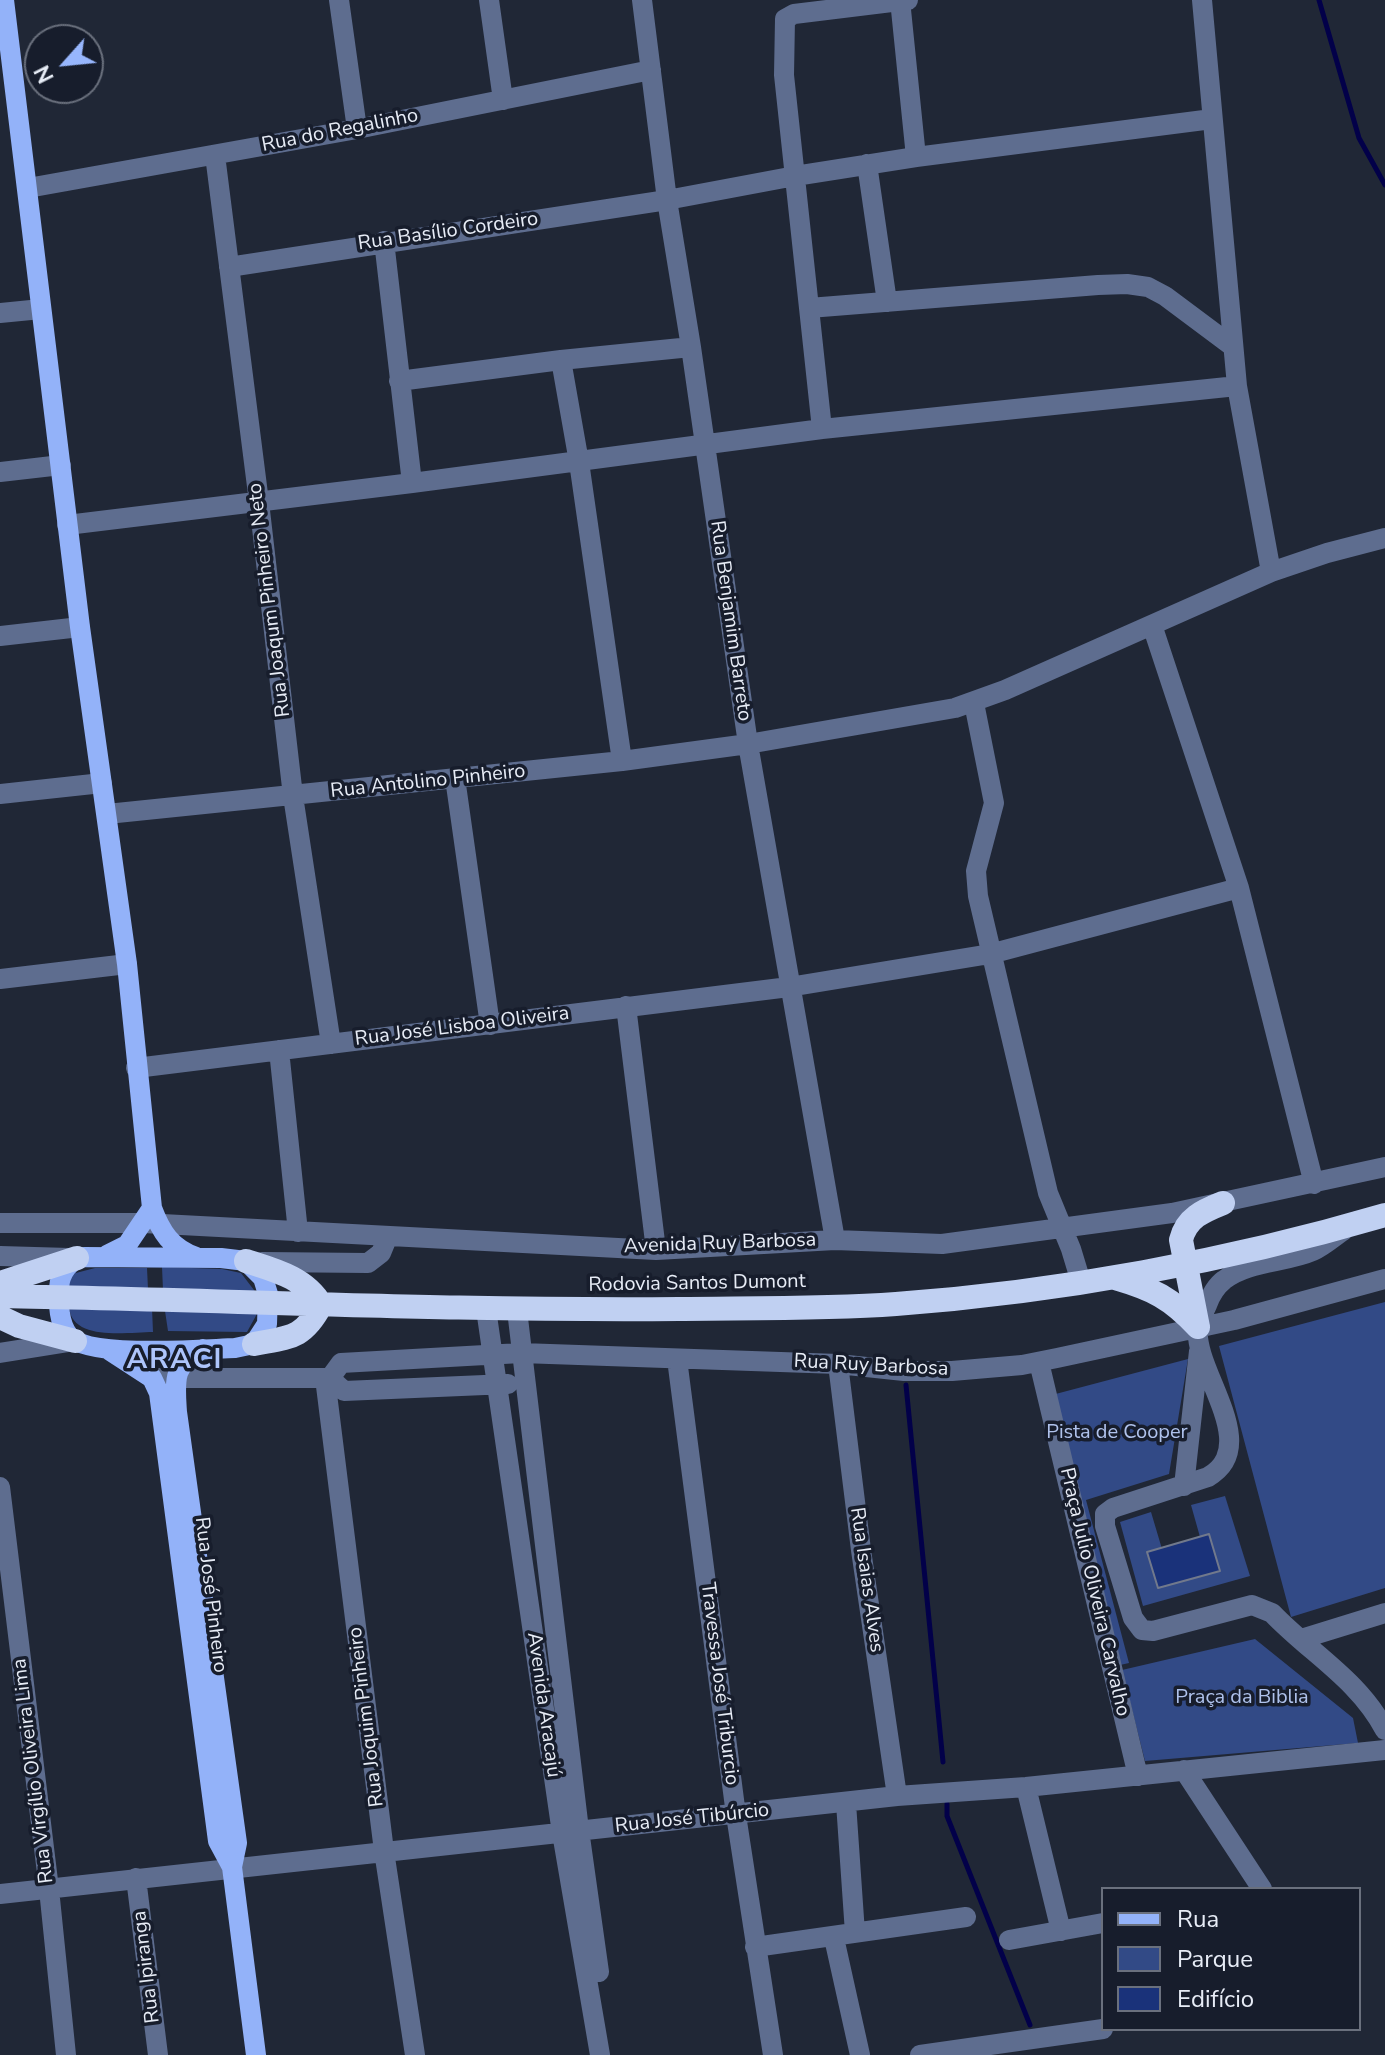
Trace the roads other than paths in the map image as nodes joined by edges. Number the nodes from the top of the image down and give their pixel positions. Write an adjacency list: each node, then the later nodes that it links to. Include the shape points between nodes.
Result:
1 (4, 0): 16 (main road)
2 (339, 0): 11 (street)
3 (489, 0): 9 (street)
4 (642, 0): 8 (street, Rua Benjamim Barreto)
5 (900, 0): 6 (street); 13 (street); 15 (street, via 785,19 784,75)
6 (908, 0)
7 (1202, 0): 10 (street)
8 (651, 70): 9 (street, Rua do Regalinho); 17 (street, Rua Benjamim Barreto)
9 (503, 100): 11 (street, Rua do Regalinho)
10 (1212, 119): 13 (street, Rua Basílio Cordeiro); 24 (street)
11 (357, 129): 12 (street, Rua do Regalinho)
12 (215, 155): 16 (street, Rua do Regalinho); 19 (street, Rua Joaqum Pinheiro Neto)
13 (916, 157): 14 (street, Rua Basílio Cordeiro)
14 (867, 164): 15 (street, Rua Basílio Cordeiro); 20 (street)
15 (795, 176): 17 (street, Rua Basílio Cordeiro); 21 (street)
16 (28, 188): 22 (main road)
17 (667, 200): 18 (street, Rua Basílio Cordeiro); 25 (street, Rua Benjamim Barreto)
18 (384, 241): 19 (street, Rua Basílio Cordeiro); 27 (street)
19 (229, 267): 35 (street, Rua Joaqum Pinheiro Neto)
20 (887, 302): 21 (street); 24 (street, via 1140,285 1165,296)
21 (809, 308): 29 (street)
22 (41, 309): 23 (street); 32 (main road)
23 (0, 313)
24 (1232, 346): 28 (street)
25 (691, 347): 26 (street); 30 (street, Rua Benjamim Barreto)
26 (561, 360): 27 (street); 31 (street)
27 (399, 381): 34 (street)
28 (1237, 386): 29 (street); 38 (street)
29 (822, 429): 30 (street)
30 (704, 443): 31 (street); 43 (street, Rua Benjamim Barreto)
31 (579, 462): 34 (street); 44 (street)
32 (61, 465): 33 (street); 36 (main road)
33 (0, 472)
34 (412, 483): 35 (street)
35 (259, 502): 36 (street); 48 (street, Rua Joaqum Pinheiro Neto)
36 (67, 525): 40 (main road)
37 (1385, 538): 38 (street, Rua Antolino Pinheiro)
38 (1271, 572): 39 (street, Rua Antolino Pinheiro)
39 (1152, 625): 42 (street, Rua Antolino Pinheiro); 50 (street)
40 (80, 627): 41 (street); 46 (main road)
41 (0, 636)
42 (974, 703): 43 (street, Rua Antolino Pinheiro); 51 (street, via 993,796 976,871)
43 (748, 744): 44 (street, Rua Antolino Pinheiro); 54 (street, Rua Benjamim Barreto)
44 (622, 761): 45 (street, Rua Antolino Pinheiro)
45 (455, 778): 48 (street, Rua Antolino Pinheiro); 56 (street)
46 (102, 783): 47 (street); 49 (main road)
47 (0, 794)
48 (293, 796): 49 (street, Rua Antolino Pinheiro); 57 (street, Rua Joaqum Pinheiro Neto)
49 (107, 814): 52 (main road)
50 (1239, 888): 51 (street, Rua José Lisboa Oliveira); 61 (street)
51 (990, 954): 54 (street, Rua José Lisboa Oliveira); 67 (street, via 1048,1193)
52 (127, 964): 53 (street); 59 (main road)
53 (0, 979)
54 (789, 987): 55 (street, Rua José Lisboa Oliveira); 70 (street, Rua Benjamim Barreto)
55 (626, 1006): 56 (street, Rua José Lisboa Oliveira); 71 (street)
56 (490, 1025): 57 (street, Rua José Lisboa Oliveira)
57 (331, 1044): 58 (street, Rua José Lisboa Oliveira)
58 (279, 1050): 59 (street, Rua José Lisboa Oliveira); 68 (street)
59 (136, 1068): 64 (main road)
60 (1385, 1167): 61 (street, Avenida Ruy Barbosa)
61 (1314, 1184): 62 (street, Avenida Ruy Barbosa)
62 (1223, 1203): 67 (street, Avenida Ruy Barbosa); 76 (highway, via 1201,1211 1184,1229)
63 (1385, 1215): 66 (highway, Rodovia Santos Dumont)
64 (151, 1218): 65 (street, Avenida Ruy Barbosa); 68 (street, Avenida Ruy Barbosa); 73 (main road, via 121,1250); 74 (main road, via 172,1245)
65 (0, 1223)
66 (1353, 1224): 76 (highway, Rodovia Santos Dumont); 88 (street, via 1314,1251 1225,1279 1210,1297)
67 (1063, 1229): 70 (street, Avenida Ruy Barbosa, via 942,1244); 79 (street)
68 (298, 1232): 69 (street, Avenida Ruy Barbosa)
69 (388, 1236): 71 (street, Avenida Ruy Barbosa); 75 (street, via 381,1253 368,1263)
70 (835, 1240): 71 (street, Avenida Ruy Barbosa)
71 (656, 1250)
72 (0, 1256): 73 (street)
73 (89, 1257): 74 (main road); 80 (highway); 82 (main road, via 62,1275)
74 (196, 1257): 75 (main road)
75 (246, 1261): 83 (main road, via 263,1278); 84 (highway, via 293,1278)
76 (1185, 1263): 77 (highway, Rodovia Santos Dumont); 88 (highway)
77 (1113, 1277): 79 (highway, Rodovia Santos Dumont); 88 (highway, via 1174,1302)
78 (1385, 1279): 88 (street, Rua Ruy Barbosa, via 1234,1320)
79 (1081, 1282): 86 (highway, Rodovia Santos Dumont, via 848,1307)
80 (0, 1283)
81 (0, 1296): 82 (highway, Rodovia Santos Dumont)
82 (59, 1297): 83 (highway, Rodovia Santos Dumont); 89 (main road, via 61,1320)
83 (268, 1304): 84 (highway, Rodovia Santos Dumont); 90 (main road, via 267,1324)
84 (321, 1305): 85 (highway, Rodovia Santos Dumont); 90 (highway, via 301,1332)
85 (486, 1309): 86 (highway, Rodovia Santos Dumont); 95 (street, Avenida Aracajú)
86 (517, 1310): 94 (street, Avenida Aracajú)
87 (0, 1317): 89 (highway)
88 (1199, 1337): 97 (street, Rua Ruy Barbosa); 104 (street); 104 (street, Praça Julio Oliveira Carvalho, via 1226,1419 1229,1446 1217,1471)
89 (75, 1341): 92 (main road); 93 (street)
90 (254, 1344): 91 (main road)
91 (203, 1349): 92 (main road); 101 (main road, via 179,1366)
92 (109, 1350): 99 (main road)
93 (0, 1353)
94 (521, 1353): 95 (street, Rua Ruy Barbosa); 96 (street, Rua Ruy Barbosa); 102 (street, Avenida Aracajú)
95 (492, 1354): 100 (street, Rua Ruy Barbosa, via 341,1363); 103 (street, Avenida Aracajú)
96 (677, 1359): 98 (street, Rua Ruy Barbosa); 118 (street, Travessa José Triburcio)
97 (1039, 1362): 98 (street, Rua Ruy Barbosa, via 936,1371); 114 (street, Praça Julio Oliveira Carvalho)
98 (838, 1364): 116 (street, Rua Isaias Alves)
99 (152, 1378): 101 (street); 121 (main road, Rua José Pinheiro, via 164,1421 218,1841)
100 (327, 1378): 101 (street); 103 (street, via 344,1391); 120 (street, Rua Joquim Pinheiro)
101 (176, 1379): 121 (main road, Rua José Pinheiro, via 178,1427 237,1843)
102 (524, 1383): 103 (street); 119 (street, Avenida Aracajú)
103 (496, 1385): 119 (street, Avenida Aracajú)
104 (1184, 1486): 109 (street, Praça Julio Oliveira Carvalho, via 1105,1514 1133,1618 1142,1630 1252,1605 1272,1613)
105 (0, 1487): 106 (street, Rua Virgílio Oliveira Lima)
106 (4, 1556): 124 (street, Rua Virgílio Oliveira Lima)
107 (1385, 1613): 108 (street)
108 (1352, 1622): 109 (street); 110 (street, via 1338,1644)
109 (1301, 1639): 110 (street)
110 (1347, 1678): 111 (street)
111 (1385, 1730)
112 (1385, 1750): 113 (street, Rua José Tibúrcio)
113 (1184, 1770): 114 (street, Rua José Tibúrcio); 123 (street)
114 (1138, 1776): 115 (street, Rua José Tibúrcio)
115 (1026, 1787): 116 (street, Rua José Tibúrcio); 128 (street)
116 (897, 1796): 117 (street, Rua José Tibúrcio)
117 (846, 1803): 118 (street, Rua José Tibúrcio); 129 (street)
118 (736, 1815): 119 (street, Rua José Tibúrcio); 132 (street, Travessa José Triburcio)
119 (570, 1831): 120 (street, Rua José Tibúrcio); 138 (street, Avenida Aracajú); 139 (street, Avenida Aracajú)
120 (384, 1851): 121 (street, Rua José Tibúrcio); 137 (street, Rua Joquim Pinheiro)
121 (232, 1867): 122 (street, Rua José Tibúrcio); 136 (main road, Rua José Pinheiro)
122 (136, 1878): 124 (street, Rua José Tibúrcio); 135 (street, Rua Ipiranga)
123 (1256, 1887)
124 (49, 1889): 125 (street, Rua José Tibúrcio); 134 (street, Rua Virgílio Oliveira Lima)
125 (0, 1894)
126 (966, 1917): 129 (street)
127 (1101, 1924): 128 (street)
128 (1061, 1931): 131 (street)
129 (855, 1933): 130 (street)
130 (834, 1938): 132 (street); 141 (street)
131 (1009, 1940)
132 (755, 1947): 140 (street, Travessa José Triburcio)
133 (1101, 2029): 142 (street)
134 (66, 2055)
135 (158, 2055)
136 (256, 2055)
137 (415, 2055)
138 (600, 2055)
139 (611, 2055)
140 (773, 2055)
141 (860, 2055)
142 (920, 2055)

